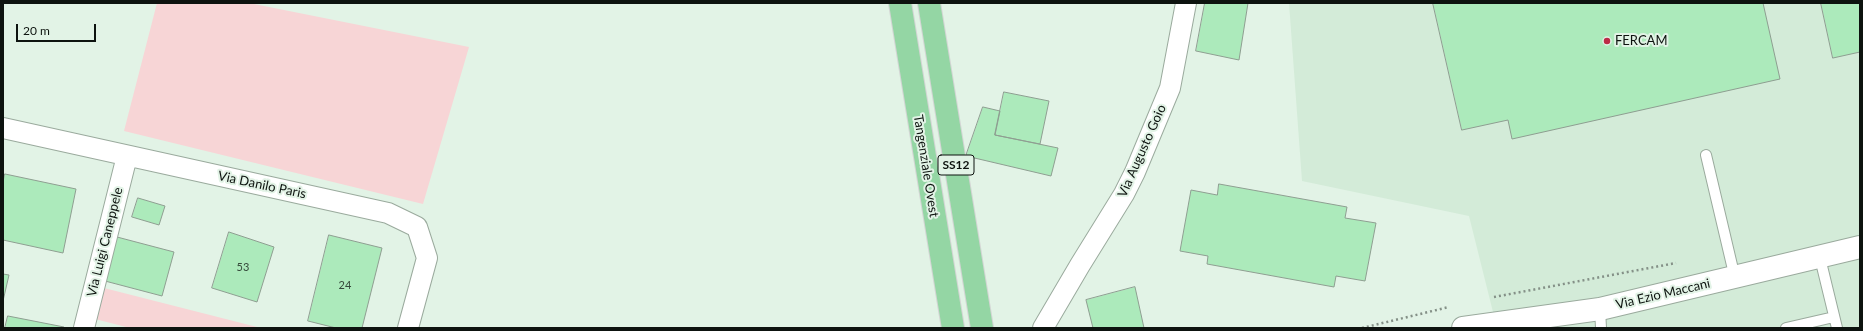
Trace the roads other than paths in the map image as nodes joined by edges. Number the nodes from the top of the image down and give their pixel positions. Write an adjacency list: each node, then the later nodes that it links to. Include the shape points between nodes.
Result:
1 (900, 3): 14 (highway, Tangenziale Ovest / SS12)
2 (929, 3): 15 (highway, SS12)
3 (1186, 3): 16 (street, Via Augusto Goio, via 1170,88 1135,172)
4 (3, 128): 6 (street, Via Danilo Paris)
5 (1706, 155): 9 (lane)
6 (127, 156): 12 (street, Via Luigi Caneppele); 13 (street, Via Danilo Paris, via 388,213 417,228 427,258)
7 (1860, 247): 8 (street, Via Ezio Maccani)
8 (1820, 258): 9 (street, Via Ezio Maccani); 11 (lane)
9 (1735, 278): 10 (street, Via Ezio Maccani)
10 (1600, 318): 17 (street, Via Ezio Maccani)
11 (1834, 318): 18 (lane); 19 (lane)
12 (84, 328)
13 (408, 328)
14 (953, 328)
15 (982, 328)
16 (1043, 328)
17 (1463, 328)
18 (1786, 328)
19 (1837, 328)

